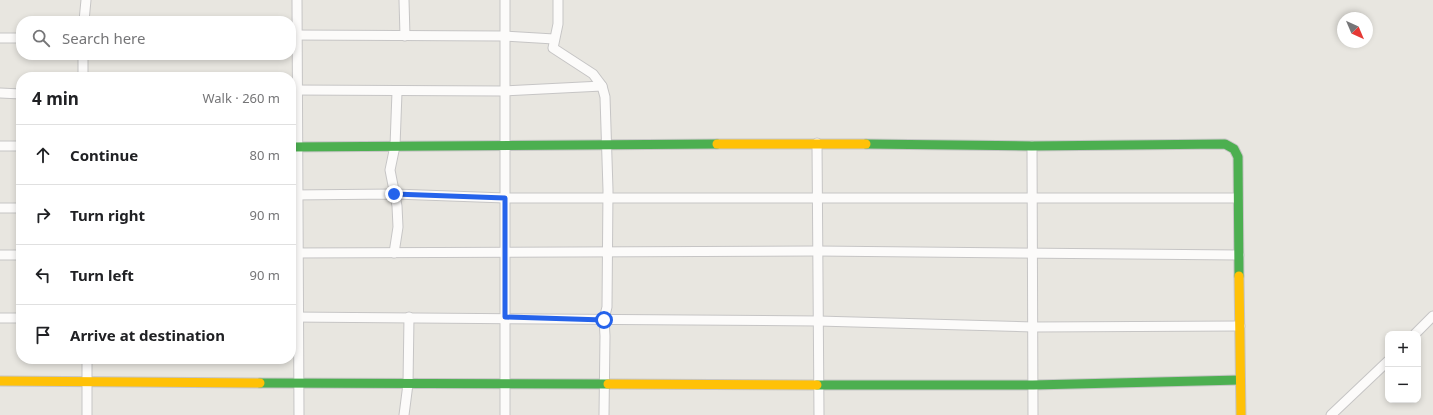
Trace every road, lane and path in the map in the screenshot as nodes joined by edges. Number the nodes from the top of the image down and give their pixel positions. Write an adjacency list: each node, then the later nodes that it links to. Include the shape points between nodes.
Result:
1 (86, 0): 6 (street)
2 (298, 0): 7 (street)
3 (404, 0): 9 (street)
4 (505, 0): 10 (street)
5 (558, 0): 13 (street, via 558,24)
6 (84, 16)
7 (296, 18)
8 (296, 35): 9 (street)
9 (405, 36): 10 (street)
10 (505, 36): 13 (street); 20 (street)
11 (0, 38): 12 (street)
12 (16, 38)
13 (554, 39): 18 (street, via 553,48 556,51 593,74)
14 (83, 60): 16 (street)
15 (294, 60): 17 (street)
16 (83, 72)
17 (294, 72)
18 (602, 86): 20 (street); 25 (street, via 606,97)
19 (296, 90): 21 (street)
20 (505, 91): 21 (street); 26 (street)
21 (397, 92): 29 (street)
22 (0, 93): 23 (street)
23 (16, 94)
24 (817, 143): 25 (street); 30 (street); 36 (street)
25 (607, 144): 26 (street); 35 (street)
26 (505, 145): 29 (street); 34 (street)
27 (0, 146): 28 (street)
28 (16, 146)
29 (396, 146): 31 (street); 32 (street, via 390,170)
30 (1032, 146): 37 (street, via 1225,144 1234,149 1238,157); 38 (street)
31 (296, 147)
32 (394, 194): 33 (street); 34 (street); 44 (street, via 398,227)
33 (296, 195)
34 (505, 198): 35 (street); 42 (street)
35 (608, 198): 36 (street); 45 (street)
36 (817, 198): 38 (street); 41 (street)
37 (1238, 198): 38 (street); 49 (street)
38 (1032, 199): 46 (street)
39 (0, 208): 40 (street)
40 (16, 208)
41 (817, 251): 45 (street); 46 (street); 57 (street)
42 (505, 252): 44 (street); 45 (street); 53 (street)
43 (296, 253): 44 (street)
44 (394, 253)
45 (607, 253): 56 (street, via 607,307)
46 (1032, 253): 49 (street); 59 (street)
47 (0, 255): 48 (street)
48 (16, 255)
49 (1239, 255): 58 (street)
50 (1433, 316): 60 (street)
51 (296, 317): 52 (street)
52 (409, 317): 53 (street); 68 (street)
53 (505, 317): 56 (street); 69 (street)
54 (0, 318): 55 (street)
55 (16, 318)
56 (604, 320): 57 (street); 71 (street)
57 (818, 321): 59 (street); 70 (street)
58 (1240, 326): 59 (street); 64 (street)
59 (1033, 327): 72 (street)
60 (1418, 331)
61 (296, 334): 67 (street)
62 (87, 364): 66 (street)
63 (1385, 364): 81 (street)
64 (1240, 380): 72 (street); 80 (street)
65 (0, 381): 66 (street)
66 (86, 383): 67 (street); 73 (street)
67 (299, 383): 68 (street); 74 (street)
68 (408, 384): 69 (street); 75 (street)
69 (505, 384): 71 (street); 76 (street)
70 (819, 384): 71 (street); 72 (street); 78 (street)
71 (604, 385): 77 (street)
72 (1033, 385): 79 (street)
73 (87, 415)
74 (299, 415)
75 (404, 415)
76 (505, 415)
77 (604, 415)
78 (819, 415)
79 (1033, 415)
80 (1241, 415)
81 (1331, 415)

